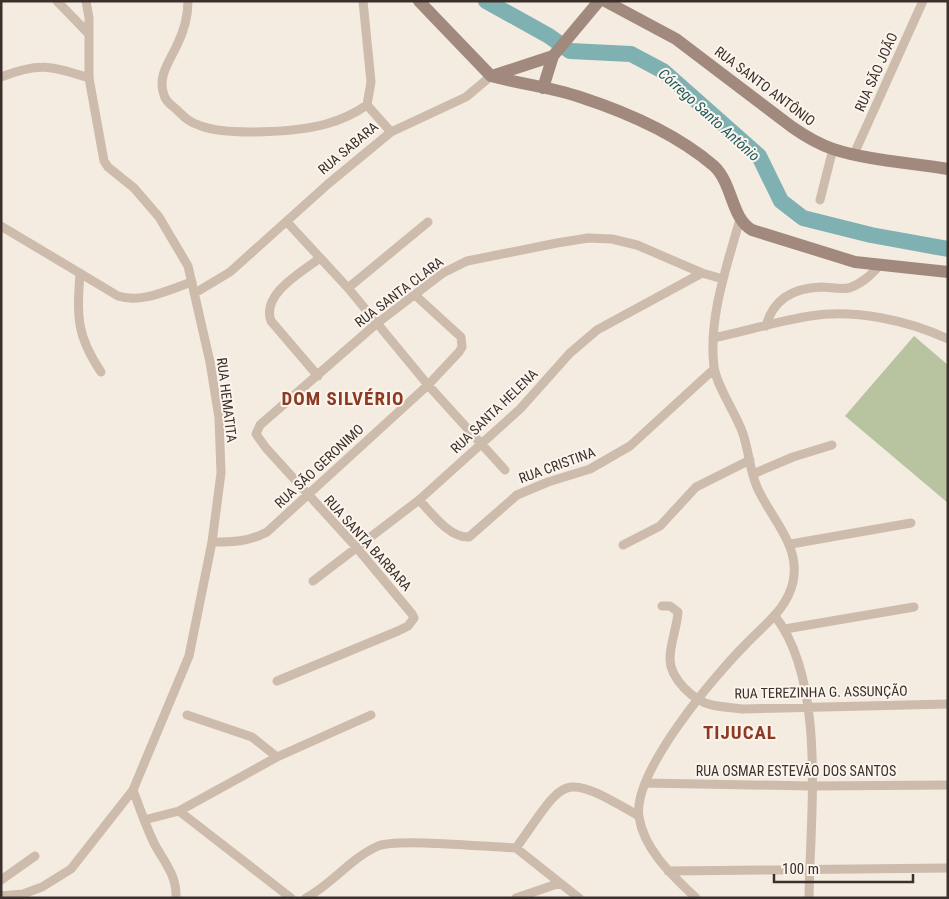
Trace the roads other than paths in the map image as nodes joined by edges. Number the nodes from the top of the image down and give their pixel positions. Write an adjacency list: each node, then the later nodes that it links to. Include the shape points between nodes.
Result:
1 (57, 1): 9 (street)
2 (86, 1): 9 (street, RUA HEMATITA)
3 (188, 1): 15 (street, via 184,31 165,67 162,86 164,97 189,121 216,130 291,130 351,116)
4 (363, 1): 15 (street, via 371,82)
5 (419, 1): 11 (main road)
6 (599, 1): 10 (main road)
7 (606, 1): 17 (main road, RUA SANTO ANTÔNIO, via 676,38 792,127)
8 (923, 1): 18 (street, RUA SÃO JOÃO)
9 (88, 33): 13 (street, RUA HEMATITA)
10 (555, 54): 11 (main road); 14 (main road)
11 (491, 76): 14 (main road); 16 (street, RUA SABARA, via 466,97)
12 (2, 77): 13 (street, via 37,66)
13 (89, 78): 31 (street, RUA HEMATITA, via 106,164 134,188 159,217 188,266)
14 (543, 88): 21 (main road, via 579,96 625,115 699,153 718,170 731,191)
15 (368, 105): 16 (street)
16 (391, 132): 22 (street, RUA SABARA)
17 (833, 149): 18 (main road, RUA SANTO ANTÔNIO); 20 (street)
18 (854, 154): 19 (main road, RUA SANTO ANTÔNIO)
19 (948, 168)
20 (820, 200)
21 (740, 219): 26 (main road, via 752,230 855,262); 30 (street)
22 (287, 222): 25 (street); 33 (street, RUA SABARA, via 230,272)
23 (428, 222): 32 (street)
24 (1, 226): 28 (street)
25 (320, 258): 32 (street); 41 (street, via 281,290 269,306 268,313)
26 (880, 265): 27 (main road); 36 (street, via 867,279 846,288 796,290 780,300 769,315)
27 (948, 272)
28 (80, 273): 31 (street, via 126,299 148,296); 40 (street, via 78,319 87,348)
29 (702, 273): 30 (street, RUA SANTA CLARA); 34 (street, RUA SANTA CLARA, via 638,245 588,238 467,261 443,273); 43 (street, RUA SANTA HELENA, via 597,330 570,353 520,409)
30 (723, 278): 37 (street)
31 (192, 282): 33 (street, RUA HEMATITA)
32 (348, 288): 35 (street)
33 (196, 294): 52 (street, RUA HEMATITA, via 219,418 221,473)
34 (415, 295): 35 (street, RUA SANTA CLARA); 42 (street, RUA SÃO GERONIMO, via 461,337 462,347)
35 (376, 324): 41 (street, RUA SANTA CLARA); 42 (street)
36 (766, 326): 37 (street); 38 (street, via 811,316 887,318)
37 (714, 338): 39 (street)
38 (948, 339)
39 (714, 369): 46 (street, via 743,434); 50 (street, RUA CRISTINA, via 630,446 590,469 517,495 468,537 461,538 452,533)
40 (101, 372)
41 (318, 376): 45 (street, RUA SANTA CLARA, via 257,428 256,434)
42 (428, 385): 43 (street); 49 (street, RUA SÃO GERONIMO)
43 (481, 443): 47 (street); 50 (street, RUA SANTA HELENA)
44 (832, 445): 48 (street)
45 (266, 448): 49 (street, RUA SANTA BARBARA)
46 (750, 460): 48 (street); 54 (street, via 696,487 660,526)
47 (505, 470)
48 (752, 474): 53 (street, via 770,513)
49 (307, 494): 52 (street, RUA SÃO GERONIMO, via 282,520 253,540); 55 (street, RUA SANTA BARBARA)
50 (418, 500): 55 (street, RUA SANTA HELENA)
51 (911, 523): 53 (street)
52 (212, 542): 71 (street, RUA HEMATITA, via 189,656)
53 (790, 544): 59 (street, via 794,558 793,582 787,600)
54 (623, 545)
55 (356, 548): 56 (street, RUA SANTA HELENA); 61 (street, RUA SANTA BARBARA, via 412,614 412,622 398,631)
56 (312, 581)
57 (662, 606): 62 (street, via 670,606 678,612 670,659 672,672)
58 (914, 607): 60 (street)
59 (776, 616): 60 (street); 62 (street, via 747,642)
60 (785, 629): 64 (street)
61 (277, 680)
62 (697, 698): 64 (street, RUA TEREZINHA G. ASSUNÇÃO, via 710,705 743,709); 68 (street)
63 (948, 704): 64 (street, RUA TEREZINHA G. ASSUNÇÃO)
64 (810, 706): 70 (street)
65 (188, 715): 67 (street, via 252,737)
66 (371, 715): 67 (street)
67 (277, 757): 72 (street)
68 (645, 783): 70 (street, RUA OSMAR ESTEVÃO DOS SANTOS); 73 (street, via 640,796)
69 (948, 785): 70 (street, RUA OSMAR ESTEVÃO DOS SANTOS)
70 (811, 786): 78 (street)
71 (133, 790): 74 (street); 82 (street, RUA HEMATITA, via 72,869 42,887 22,894)
72 (179, 812): 74 (street); 84 (street)
73 (639, 816): 75 (street, via 592,790 568,786 548,802); 79 (street, via 645,839)
74 (144, 820): 83 (street, via 177,884)
75 (516, 848): 81 (street); 85 (street, via 388,842 364,854)
76 (35, 856): 80 (street)
77 (948, 868): 78 (street)
78 (810, 869): 79 (street); 89 (street)
79 (668, 871): 88 (street)
80 (1, 880)
81 (560, 883): 86 (street); 87 (street)
82 (1, 896)
83 (176, 898)
84 (291, 898)
85 (306, 898)
86 (516, 898)
87 (579, 898)
88 (696, 898)
89 (809, 898)

